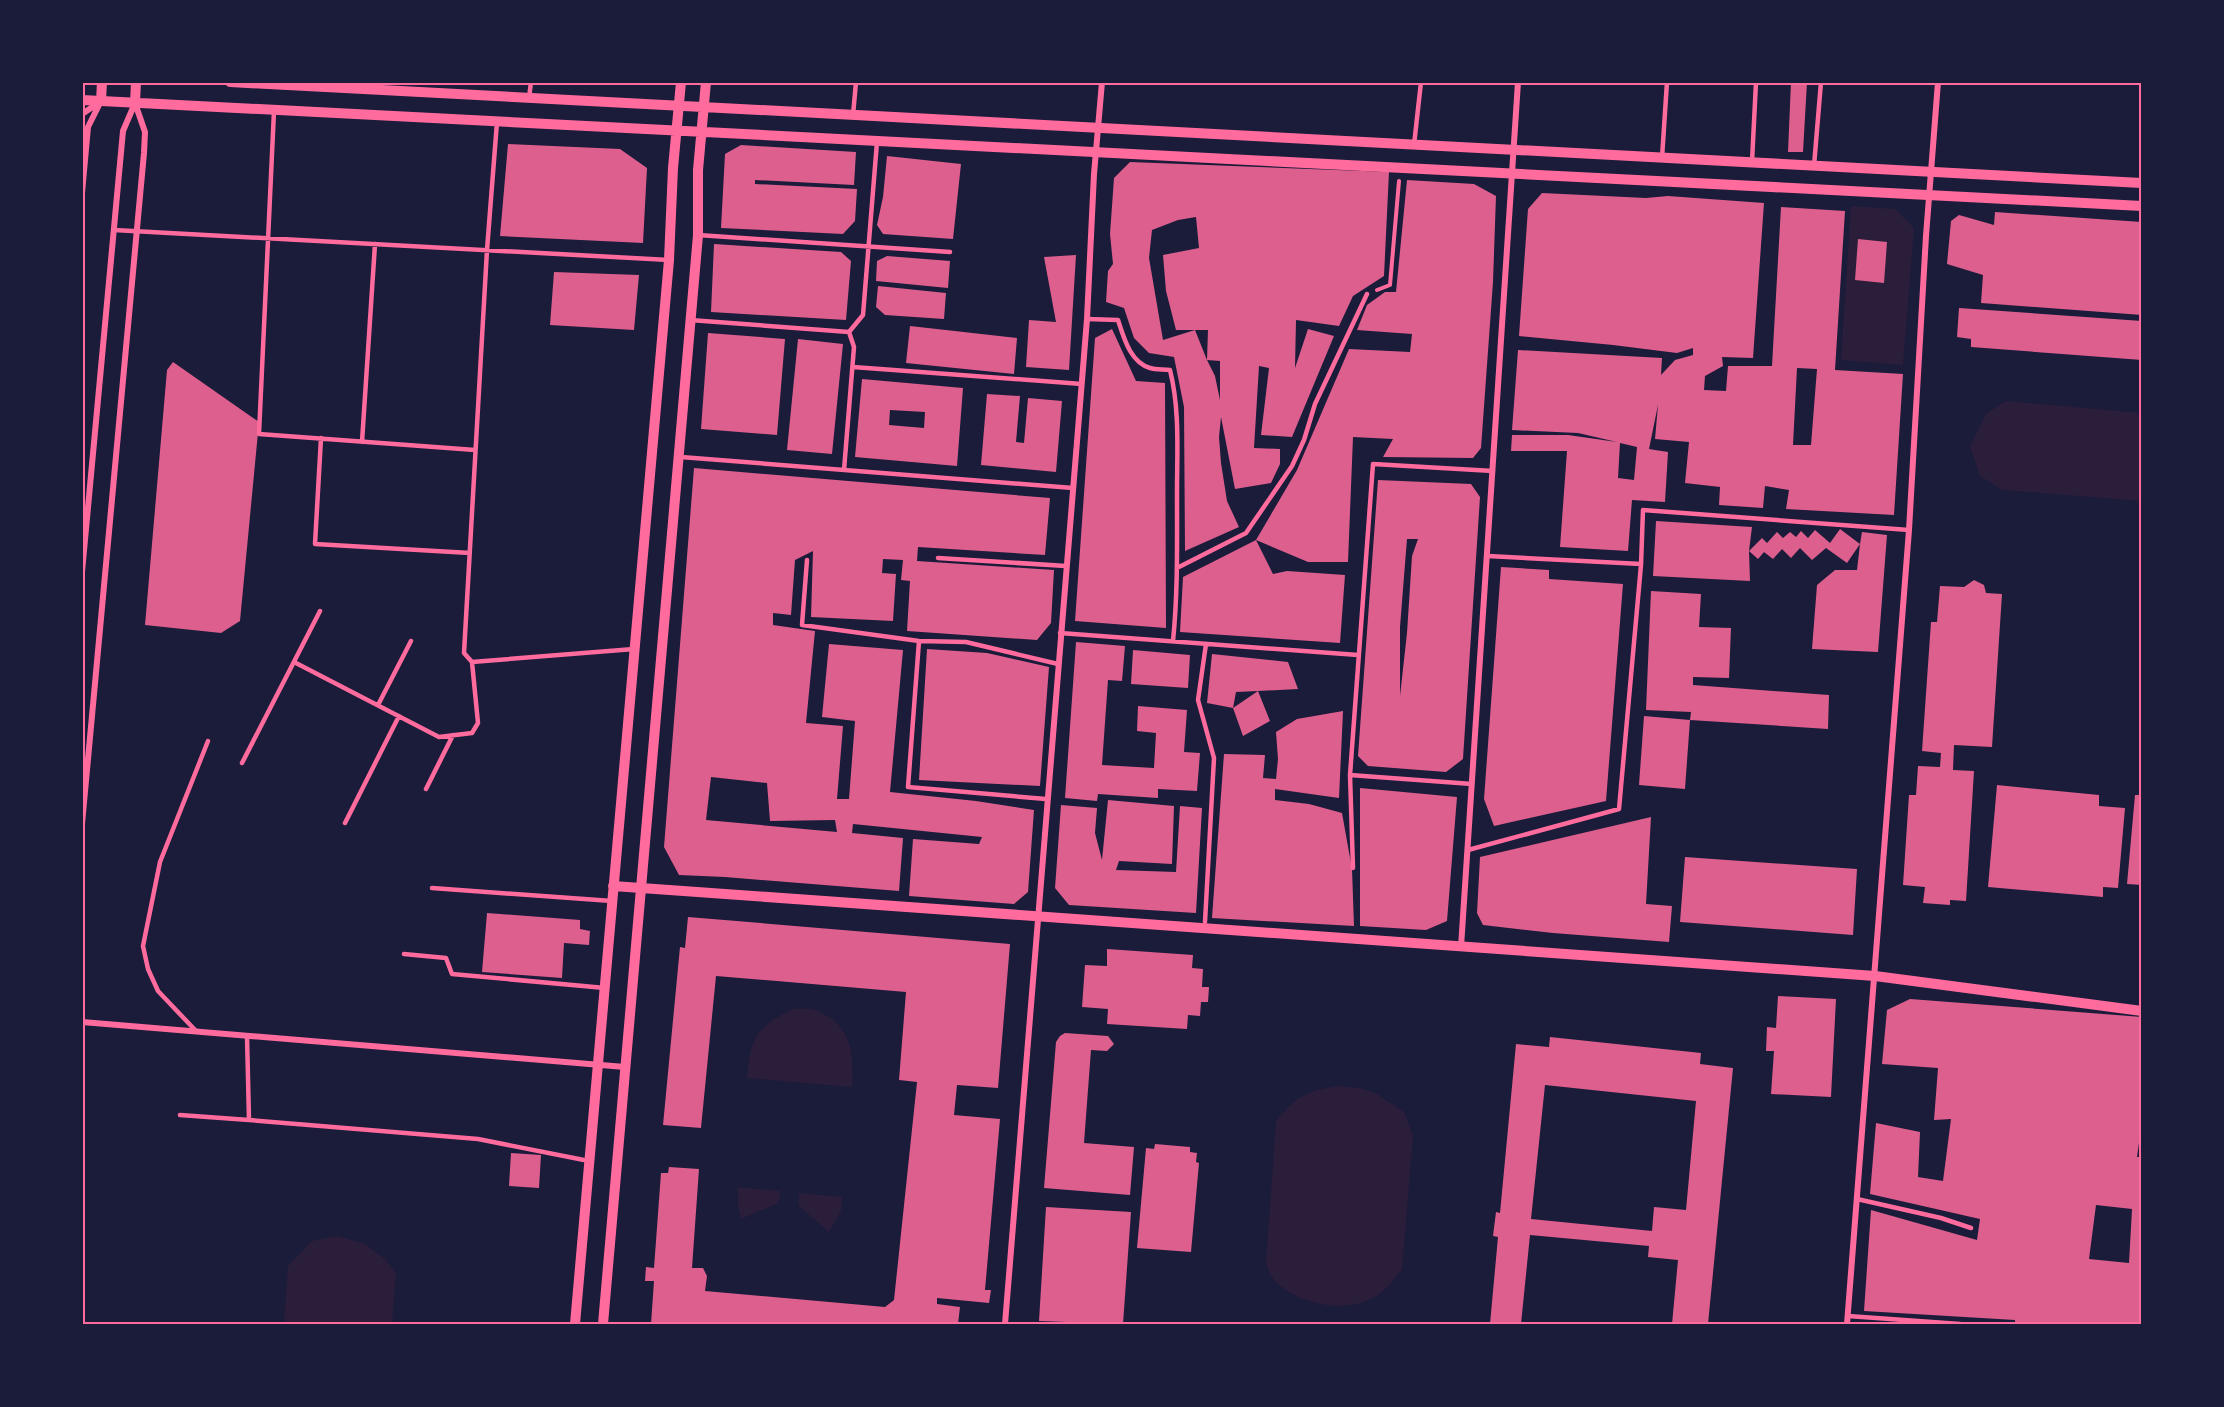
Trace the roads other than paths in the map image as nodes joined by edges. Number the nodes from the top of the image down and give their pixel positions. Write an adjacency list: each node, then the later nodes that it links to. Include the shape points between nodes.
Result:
1 (102, 82): 17 (street)
2 (136, 82): 18 (street)
3 (230, 82): 15 (street)
4 (531, 82): 15 (lane)
5 (681, 82): 19 (street)
6 (706, 82): 20 (street)
7 (856, 82): 23 (lane)
8 (1102, 82): 25 (street)
9 (1421, 82): 29 (lane)
10 (1518, 82): 30 (street)
11 (1667, 82): 32 (lane)
12 (1756, 82): 33 (lane)
13 (1821, 82): 34 (lane)
14 (1938, 82): 35 (street)
15 (529, 98): 19 (street)
16 (82, 100): 17 (street)
17 (100, 101): 18 (street); 22 (street); 38 (street, via 88,128)
18 (135, 103): 21 (street); 41 (street, via 123,130); 42 (street, via 145,132)
19 (678, 106): 20 (street); 26 (street)
20 (704, 108): 23 (street); 27 (street)
21 (274, 111): 24 (street); 44 (lane)
22 (82, 114)
23 (853, 115): 25 (street)
24 (497, 122): 26 (street); 47 (lane)
25 (1097, 128): 29 (street); 31 (street)
26 (676, 131): 27 (street); 49 (street)
27 (701, 132): 28 (street); 43 (street)
28 (877, 141): 31 (street); 46 (lane)
29 (1414, 145): 30 (street)
30 (1515, 150): 32 (street); 36 (street)
31 (1095, 153): 36 (street); 52 (street)
32 (1662, 158): 33 (street)
33 (1752, 162): 34 (street)
34 (1814, 166): 35 (street)
35 (1932, 172): 37 (street); 39 (street)
36 (1514, 174): 39 (street); 61 (street)
37 (2142, 183)
38 (82, 193)
39 (1930, 195): 40 (street); 63 (street)
40 (2142, 206)
41 (114, 230): 42 (lane); 71 (street)
42 (138, 232): 44 (lane); 93 (street)
43 (698, 235): 46 (lane); 51 (street)
44 (269, 238): 45 (lane); 56 (lane, via 260,434)
45 (375, 244): 47 (lane); 57 (lane)
46 (869, 248): 48 (lane); 53 (lane, via 863,315)
47 (487, 250): 49 (lane); 58 (lane)
48 (950, 252)
49 (669, 260): 78 (street)
50 (1367, 294): 70 (lane, via 1315,404 1292,466 1246,534)
51 (690, 320): 53 (lane); 59 (street)
52 (1087, 320): 55 (street); 70 (lane, via 1118,320 1126,346 1137,360 1149,368 1170,370 1175,390 1177,441)
53 (849, 332): 54 (lane, via 854,346)
54 (853, 367): 55 (lane); 60 (lane)
55 (1082, 384): 62 (street)
56 (321, 438): 57 (lane); 64 (lane, via 315,544)
57 (363, 442): 58 (lane)
58 (475, 450): 64 (lane)
59 (678, 457): 60 (lane); 98 (street)
60 (844, 470): 62 (lane)
61 (1494, 471): 65 (street); 79 (lane, via 1373,464)
62 (1073, 488): 69 (street)
63 (1909, 530): 68 (lane, via 1643,510); 104 (street)
64 (470, 553): 81 (lane, via 464,653)
65 (1488, 556): 68 (lane); 89 (street)
66 (938, 558): 69 (lane)
67 (807, 560): 75 (lane, via 802,625)
68 (1641, 564): 94 (lane, via 1619,809)
69 (1066, 566): 73 (street)
70 (1177, 568): 76 (lane)
71 (82, 572)
72 (320, 611): 80 (lane)
73 (1060, 633): 76 (lane); 82 (street)
74 (411, 641): 83 (lane)
75 (919, 641): 82 (lane, via 966,642); 91 (lane, via 908,787)
76 (1173, 641): 77 (lane)
77 (1206, 644): 79 (lane); 101 (lane, via 1198,700 1214,758)
78 (634, 649): 81 (lane); 96 (street)
79 (1358, 655): 88 (lane)
80 (294, 662): 83 (lane); 87 (lane)
81 (471, 662): 85 (lane, via 478,723 472,733)
82 (1058, 664): 91 (street)
83 (378, 705): 84 (lane)
84 (399, 716): 85 (lane, via 439,737); 92 (lane)
85 (453, 735): 90 (lane)
86 (208, 741): 108 (lane, via 160,862 143,946 158,991)
87 (242, 763)
88 (1350, 775): 89 (lane); 95 (lane)
89 (1472, 784): 94 (street)
90 (426, 789)
91 (1046, 799): 100 (street)
92 (345, 823)
93 (82, 824)
94 (1468, 850): 102 (street)
95 (1353, 868)
96 (613, 886): 98 (street); 99 (street)
97 (432, 888): 99 (lane)
98 (641, 888): 100 (street); 111 (street)
99 (612, 901): 105 (street)
100 (1036, 916): 102 (street); 120 (street)
101 (1205, 922)
102 (1461, 947): 104 (street)
103 (404, 954): 105 (lane, via 446,958 452,974)
104 (1875, 976): 106 (street); 115 (street)
105 (604, 988): 110 (street)
106 (2142, 1011)
107 (82, 1022): 108 (street)
108 (196, 1031): 109 (street)
109 (247, 1036): 110 (street); 113 (lane)
110 (597, 1065): 111 (street); 114 (street)
111 (625, 1067): 119 (street)
112 (180, 1115): 113 (lane)
113 (249, 1120): 114 (lane, via 478,1139)
114 (589, 1161): 118 (street)
115 (1857, 1199): 116 (lane); 117 (street)
116 (1971, 1228)
117 (1848, 1316): 121 (street); 122 (lane)
118 (575, 1324)
119 (603, 1324)
120 (1005, 1324)
121 (1847, 1324)
122 (1960, 1324)

